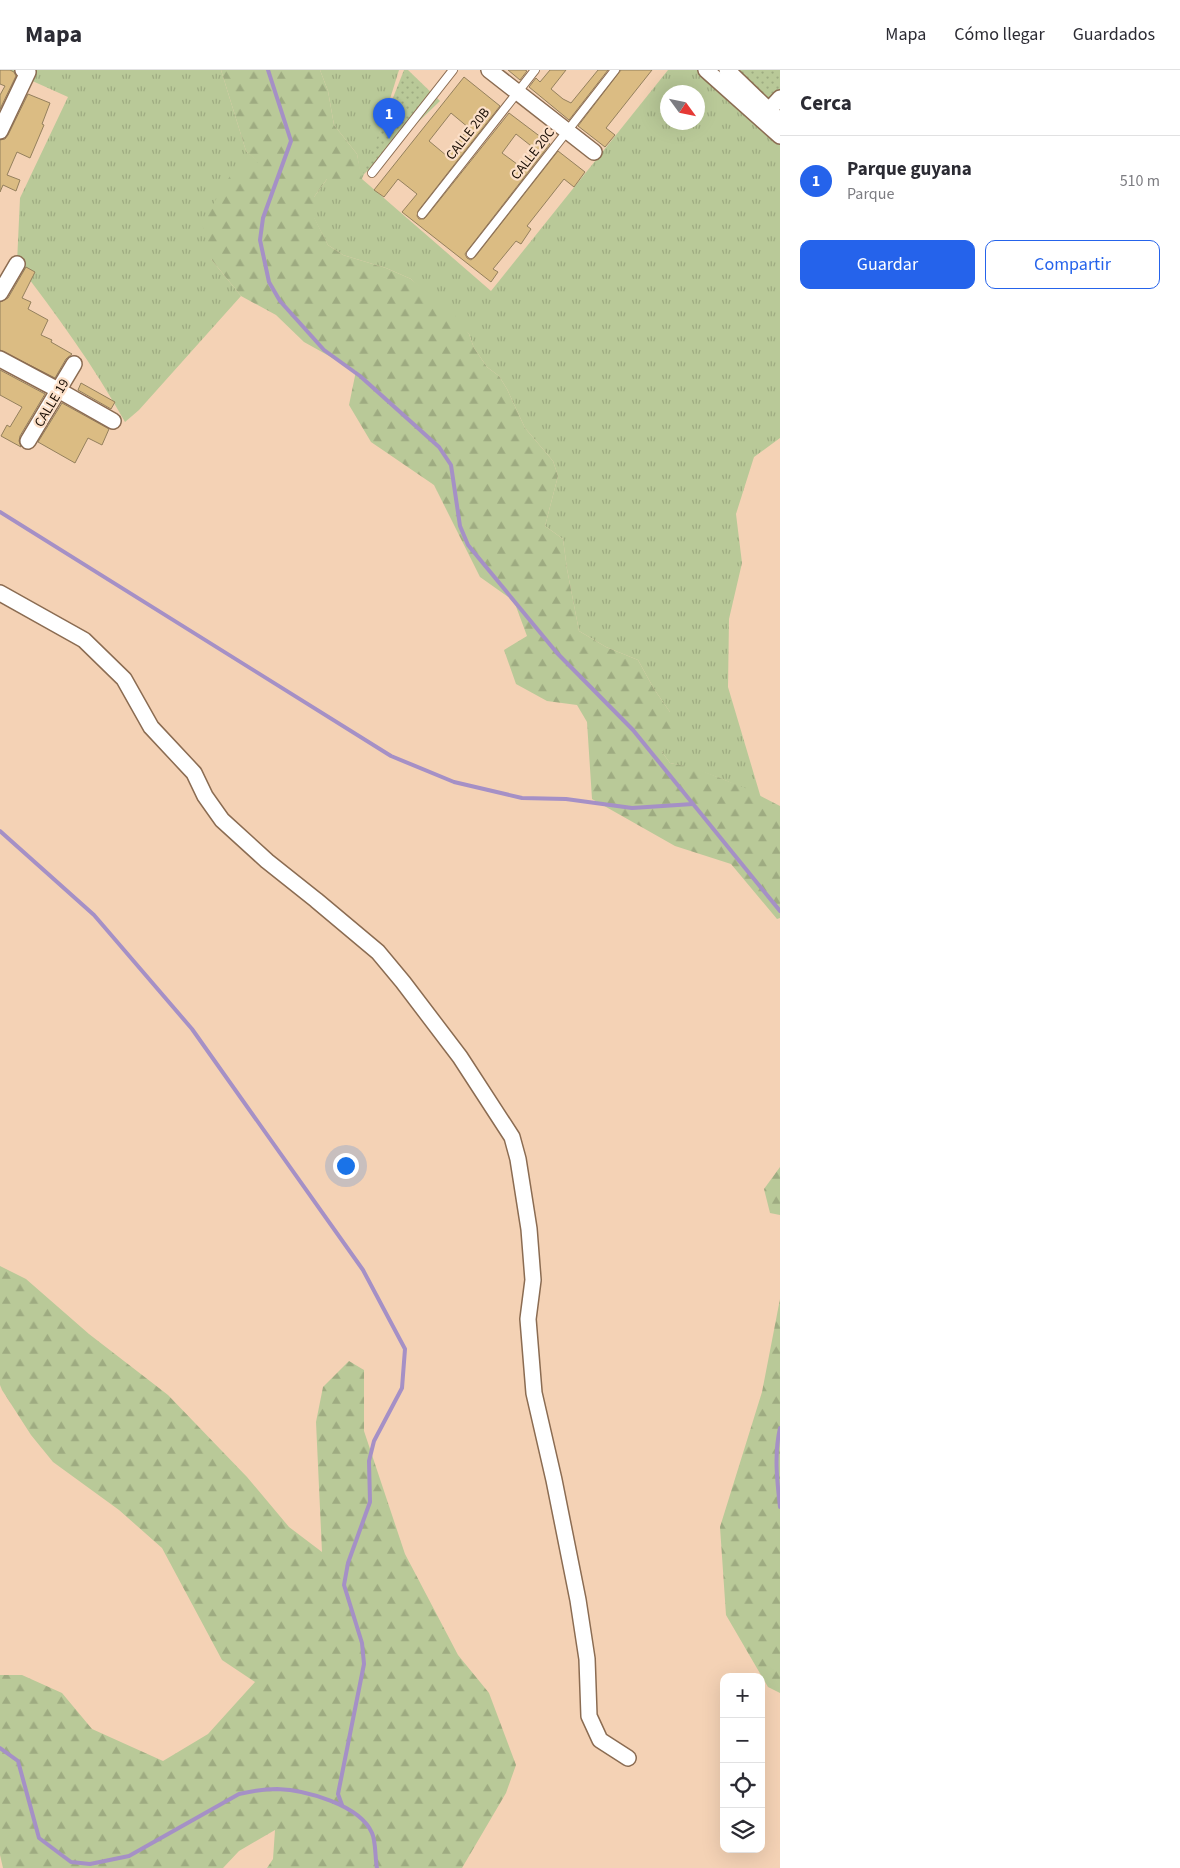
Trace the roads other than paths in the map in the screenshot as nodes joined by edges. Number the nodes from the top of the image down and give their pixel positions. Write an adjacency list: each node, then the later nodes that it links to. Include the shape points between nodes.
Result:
1 (453, 70): 16 (lane)
2 (489, 70): 8 (street)
3 (535, 70): 8 (lane, CALLE 20B)
4 (616, 70): 13 (lane, CALLE 20C)
5 (706, 70): 14 (street)
6 (727, 70): 10 (street)
7 (25, 71): 12 (street)
8 (517, 92): 13 (street); 17 (lane, CALLE 20B)
9 (780, 98): 10 (street)
10 (769, 110): 11 (street)
11 (780, 121)
12 (0, 130)
13 (567, 131): 15 (street); 18 (lane, CALLE 20C)
14 (780, 136)
15 (594, 152)
16 (372, 174)
17 (422, 214)
18 (470, 254)
19 (17, 264): 20 (street)
20 (0, 293)
21 (0, 359): 23 (street)
22 (74, 364): 23 (street, CALLE 19)
23 (60, 390): 24 (street); 25 (street, CALLE 19)
24 (113, 421)
25 (28, 441)
26 (0, 594): 27 (street, via 84,640 124,679 151,727 194,773 222,820 267,862 378,952 460,1057 512,1137 529,1230 533,1280 528,1319 534,1393 578,1600 587,1659 589,1716 600,1740)
27 (628, 1758)

